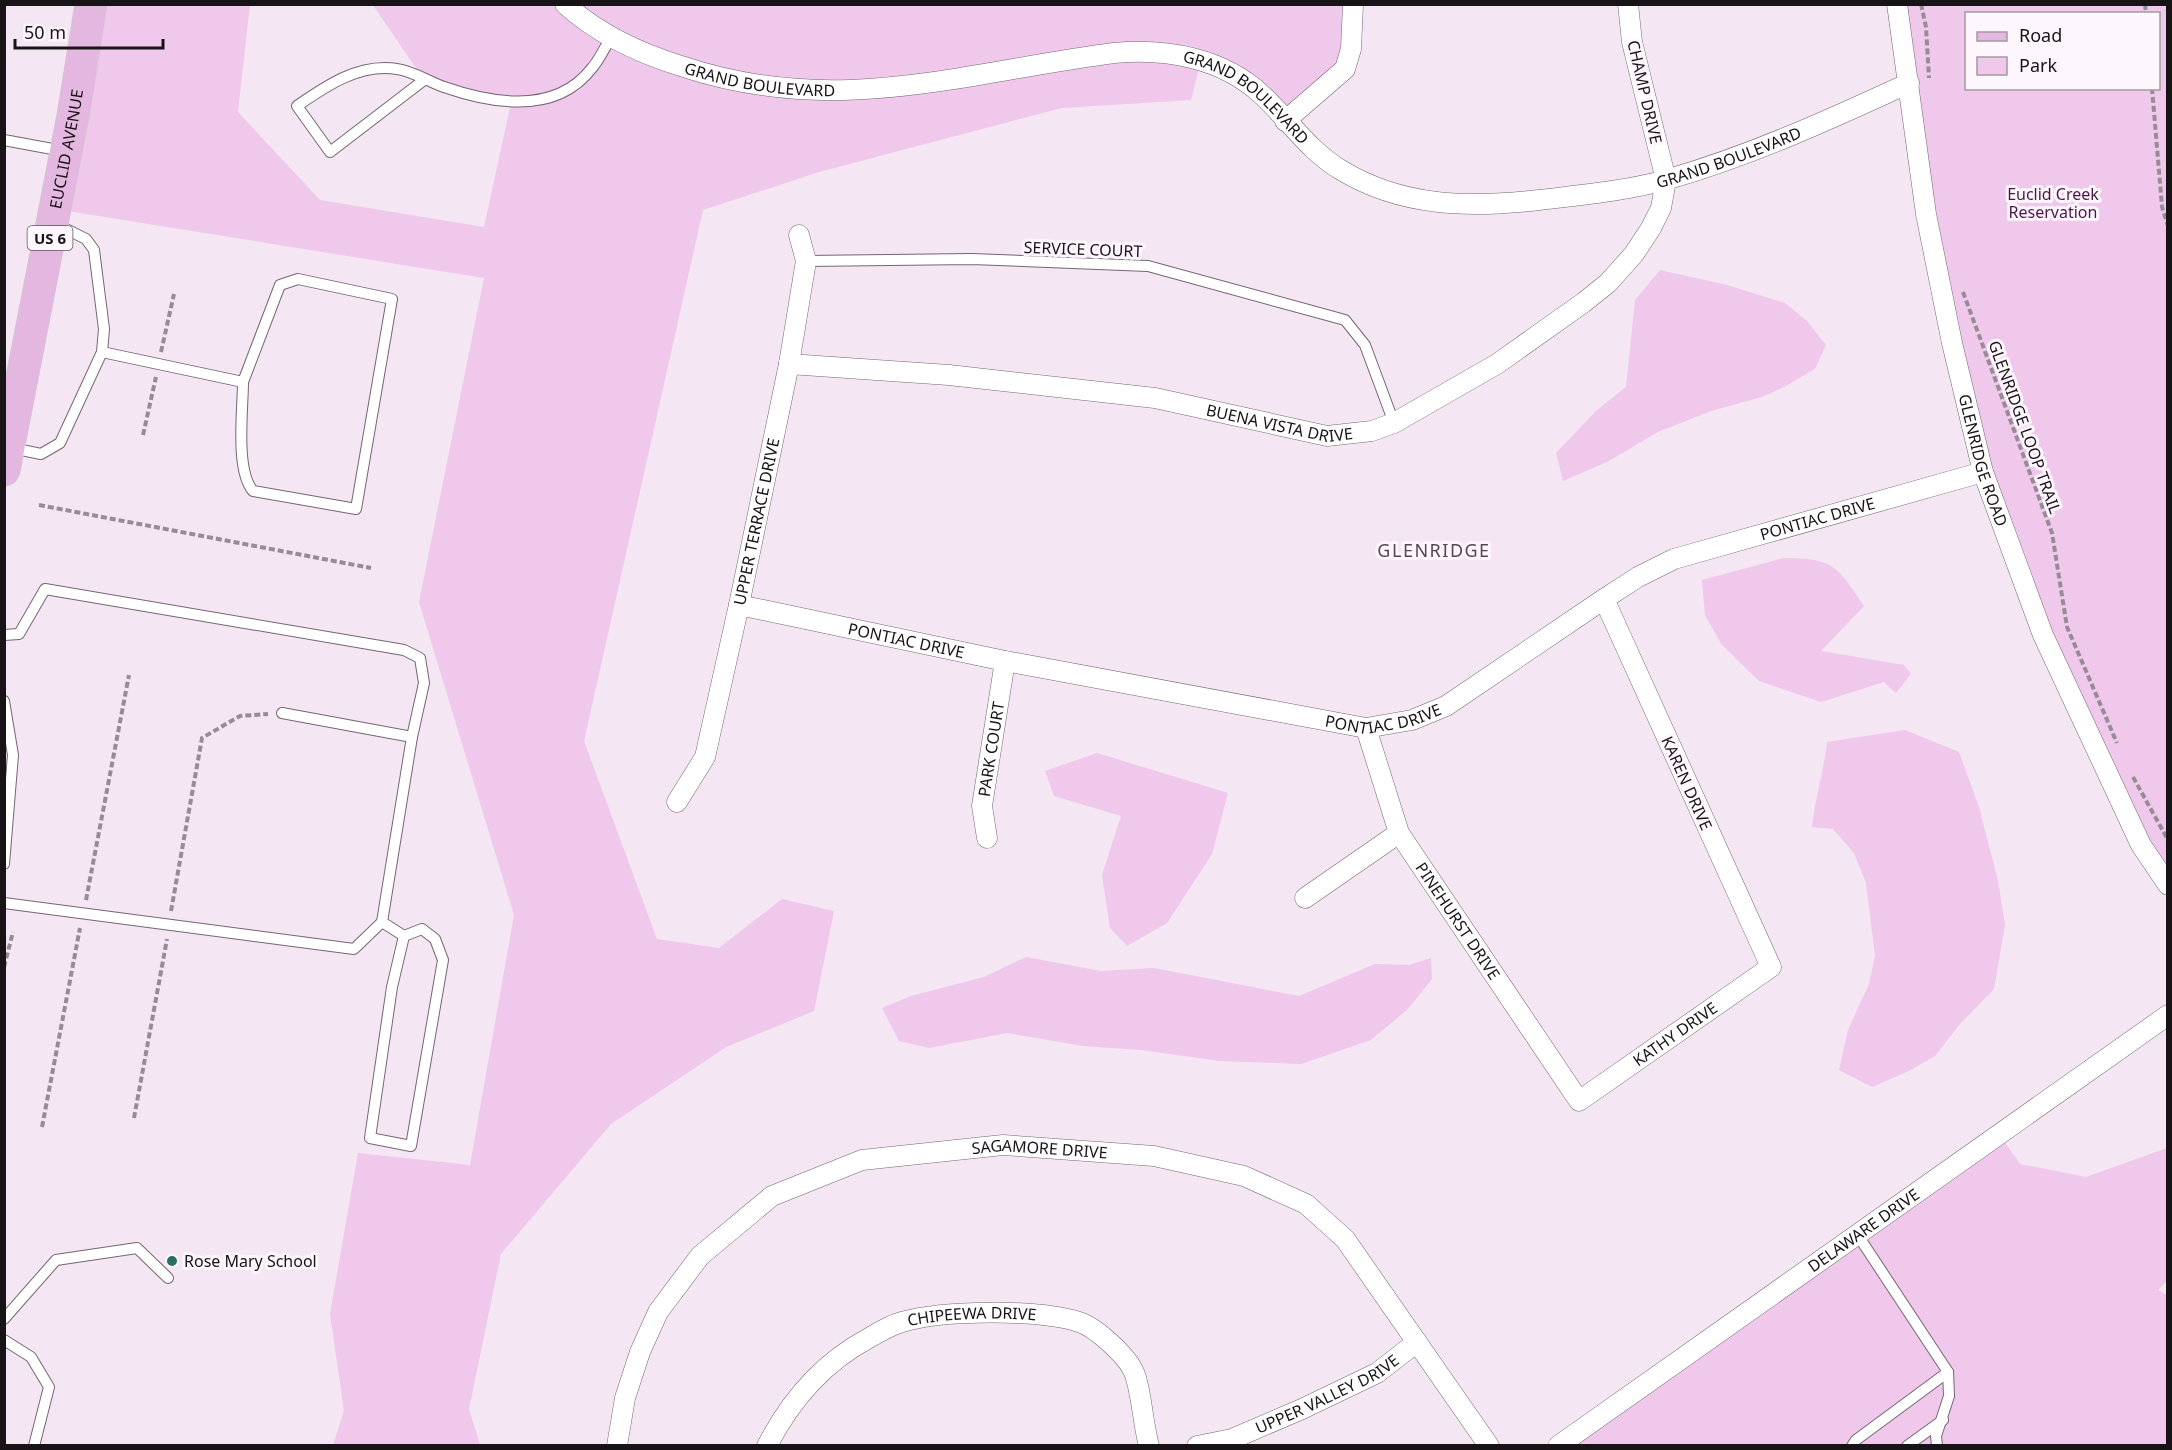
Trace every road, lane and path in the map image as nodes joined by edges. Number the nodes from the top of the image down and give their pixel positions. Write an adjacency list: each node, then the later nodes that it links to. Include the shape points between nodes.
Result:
1 (91, 4): 14 (main road, EUCLID AVENUE / US 6)
2 (565, 4): 7 (street, GRAND BOULEVARD)
3 (1628, 4): 15 (street, CHAMP DRIVE, via 1632,42)
4 (1897, 4): 10 (street, GLENRIDGE ROAD)
5 (1920, 4): 9 (path, via 1926,27)
6 (1352, 5): 12 (street, via 1351,49 1345,69)
7 (611, 37): 8 (lane, via 592,68 574,86 537,100 492,101); 12 (street, GRAND BOULEVARD, via 655,58 706,75 767,88 818,92 937,82 1114,53 1170,53 1201,60 1237,76 1262,95)
8 (424, 80): 8 (lane, via 397,69 374,69 332,81 297,106 330,152)
9 (1929, 81)
10 (1909, 83): 15 (street, GRAND BOULEVARD, via 1797,133); 26 (street, GLENRIDGE ROAD, via 1926,214)
11 (2152, 90): 17 (path, via 2162,207)
12 (1285, 121): 15 (street, GRAND BOULEVARD, via 1338,169 1363,183 1408,198 1454,205 1500,204)
13 (4, 140): 14 (lane)
14 (66, 151): 16 (main road, EUCLID AVENUE / US 6)
15 (1666, 180): 24 (street, BUENA VISTA DRIVE, via 1661,208 1651,228 1608,283 1497,364)
16 (52, 224): 21 (lane, via 86,240 94,250 104,329); 25 (main road, EUCLID AVENUE / US 6, via 19,372)
17 (2168, 226)
18 (799, 235): 19 (street, UPPER TERRACE DRIVE)
19 (806, 261): 22 (street, UPPER TERRACE DRIVE); 24 (lane, SERVICE COURT, via 972,259 1148,266 1345,320 1365,345)
20 (1961, 284): 37 (path, GLENRIDGE LOOP TRAIL, via 2052,533 2067,627)
21 (102, 352): 23 (lane); 25 (lane, via 60,443 41,454)
22 (789, 364): 24 (street, BUENA VISTA DRIVE, via 950,375 1155,398 1327,436 1372,431); 30 (street, UPPER TERRACE DRIVE)
23 (243, 382): 23 (lane, via 242,447 247,484 253,491 356,509 392,299 298,279 280,285)
24 (1394, 423)
25 (7, 459)
26 (1983, 472): 29 (street, PONTIAC DRIVE, via 1674,559); 44 (street, GLENRIDGE ROAD, via 2043,635 2141,845)
27 (39, 505): 28 (path)
28 (371, 568)
29 (1604, 599): 35 (street, PONTIAC DRIVE, via 1446,706 1412,720); 52 (street, KAREN DRIVE)
30 (739, 605): 32 (street, PONTIAC DRIVE); 39 (street, UPPER TERRACE DRIVE, via 705,757)
31 (4, 635): 36 (lane, via 19,634 45,589 404,650 420,658 424,683)
32 (1005, 661): 35 (street, PONTIAC DRIVE); 41 (street, PARK COURT, via 982,806)
33 (4, 701): 43 (lane, via 13,754)
34 (282, 713): 36 (lane); 48 (path, via 240,716 202,738)
35 (1366, 728): 40 (street, PINEHURST DRIVE)
36 (412, 737): 47 (lane)
37 (2119, 746)
38 (2128, 768): 42 (path)
39 (677, 802)
40 (1399, 833): 45 (street); 54 (street, PINEHURST DRIVE)
41 (987, 838)
42 (2168, 840)
43 (4, 864)
44 (2168, 885)
45 (1305, 898)
46 (4, 903): 48 (lane)
47 (382, 922): 48 (lane, via 354,949); 50 (lane)
48 (169, 924): 55 (path)
49 (13, 932): 51 (path)
50 (404, 936): 50 (lane, via 392,987 370,1138 411,1146 442,960 435,939 422,928)
51 (4, 967)
52 (1771, 967): 54 (street, KATHY DRIVE)
53 (2168, 1015): 56 (street, DELAWARE DRIVE)
54 (1579, 1101)
55 (134, 1119)
56 (1857, 1234): 61 (lane); 69 (street, DELAWARE DRIVE)
57 (168, 1278): 58 (lane, via 137,1248 56,1260)
58 (4, 1319)
59 (4, 1340): 63 (lane, via 31,1357 49,1387)
60 (1417, 1342): 64 (street, SAGAMORE DRIVE, via 1345,1239 1306,1204 1244,1176 1154,1156 1003,1145 862,1160 772,1196 700,1256 658,1312 640,1352 625,1398); 67 (street, UPPER VALLEY DRIVE, via 1377,1372 1302,1409 1232,1439); 68 (street, SAGAMORE DRIVE)
61 (1948, 1372): 62 (lane, via 1949,1396); 70 (lane)
62 (1942, 1420): 71 (lane); 72 (lane)
63 (34, 1446)
64 (617, 1446)
65 (767, 1446): 66 (street, CHIPEEWA DRIVE, via 798,1397 817,1376 867,1339 901,1322 1017,1312 1081,1323 1114,1346 1133,1370)
66 (1149, 1446)
67 (1197, 1446)
68 (1489, 1446)
69 (1558, 1446)
70 (1852, 1446)
71 (1907, 1446)
72 (1937, 1446)

